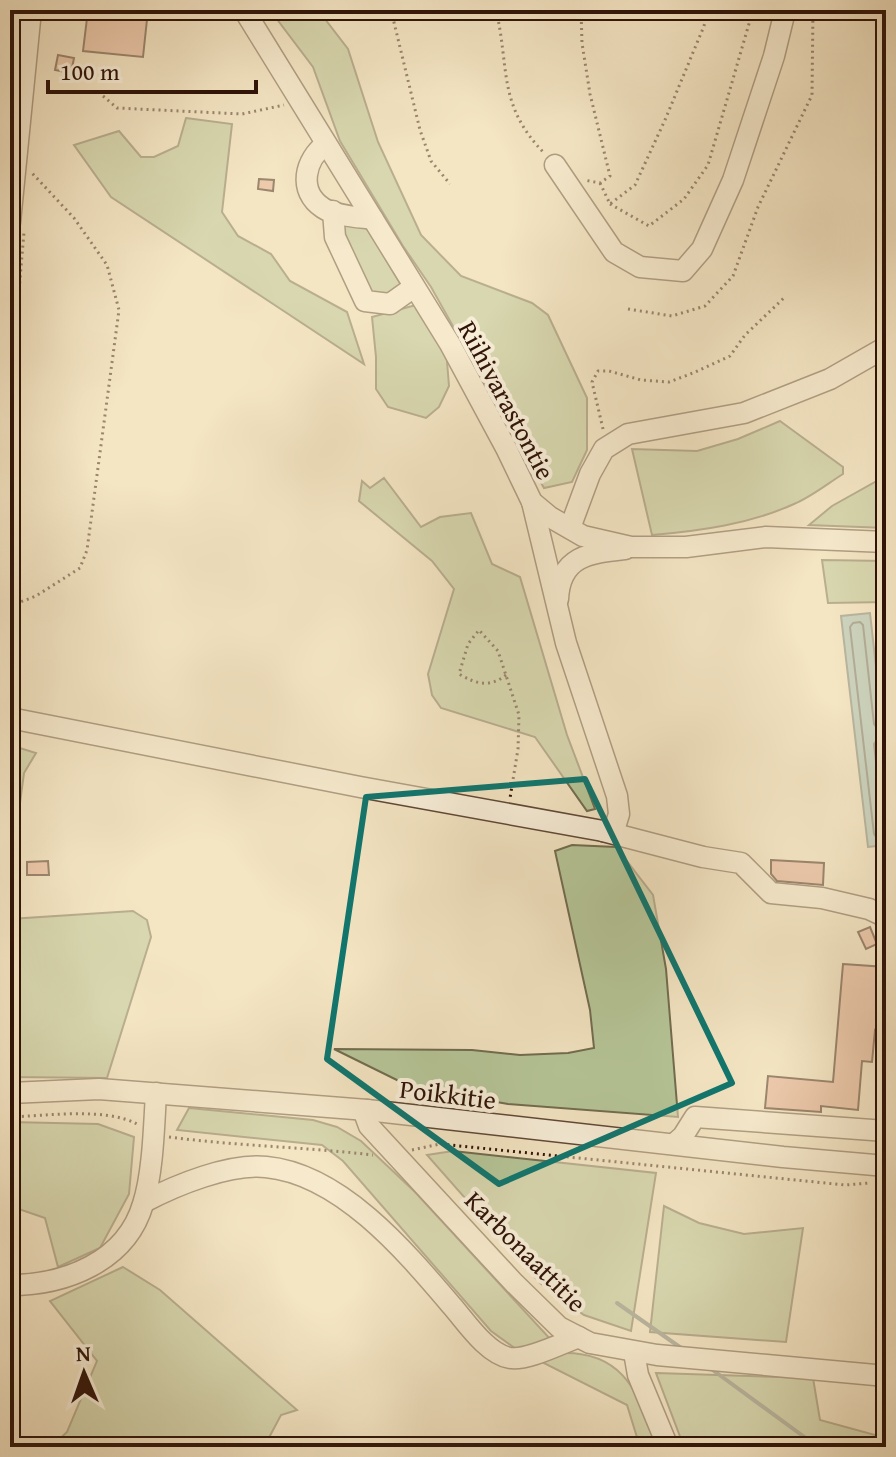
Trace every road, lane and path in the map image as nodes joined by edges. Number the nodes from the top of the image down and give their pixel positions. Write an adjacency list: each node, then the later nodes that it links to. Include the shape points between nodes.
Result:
1 (31, 10): 10 (street)
2 (244, 10): 12 (street, Riihivarastontie)
3 (391, 10): 18 (path, via 420,130 431,161)
4 (496, 10): 15 (path, via 508,93 534,143)
5 (581, 10): 17 (path, via 590,94 610,176)
6 (708, 10): 19 (path, via 635,185)
7 (753, 10): 19 (path, via 708,165 684,199 649,226)
8 (813, 10): 25 (path, via 812,95 758,207 733,276 705,306 683,313)
9 (784, 15): 15 (street, via 733,180 702,249 683,271 640,267 614,252)
10 (19, 42): 14 (street)
11 (103, 96): 12 (path, via 117,108 242,114)
12 (298, 99): 13 (street, Riihivarastontie)
13 (326, 144): 20 (street, via 307,166 308,186 323,208); 21 (street, Riihivarastontie)
14 (17, 155): 22 (street); 32 (path, via 74,218 107,265 119,310 84,559 80,568 36,596)
15 (555, 165)
16 (582, 179): 17 (path)
17 (600, 183): 19 (path)
18 (450, 184)
19 (610, 204)
20 (333, 211): 21 (street); 23 (street, via 335,237 365,301 390,304)
21 (373, 219): 23 (street, Riihivarastontie)
22 (10, 222)
23 (414, 287): 28 (street, Riihivarastontie, via 450,344)
24 (786, 296): 27 (path, via 730,356 693,373 669,382 598,371 592,382)
25 (628, 309)
26 (886, 347): 27 (street, via 830,379 744,413 628,434)
27 (604, 449): 29 (street)
28 (532, 502): 29 (street, Riihivarastontie); 33 (street)
29 (570, 528): 31 (street, Riihivarastontie, via 631,547)
30 (886, 542): 31 (street, Riihivarastontie, via 766,537)
31 (653, 547): 33 (street, via 582,556 565,569)
32 (10, 606)
33 (558, 609): 39 (street, via 617,796 615,827)
34 (10, 622): 36 (path, via 17,648)
35 (506, 675): 35 (path, via 498,651 479,630 468,644 459,674 476,684 496,683); 38 (path, via 519,715)
36 (10, 700)
37 (10, 718): 38 (street)
38 (508, 813): 39 (street)
39 (603, 831): 40 (street, via 741,863 771,893 822,898)
40 (886, 917)
41 (10, 1093): 42 (street, Poikkitie)
42 (156, 1093): 43 (street, Poikkitie); 46 (street)
43 (367, 1110): 47 (street, Poikkitie); 48 (street, Karbonaattitie, via 369,1126)
44 (10, 1117): 46 (path, via 126,1118)
45 (886, 1131): 47 (street, via 695,1117)
46 (153, 1132): 48 (path, via 218,1144); 50 (street)
47 (674, 1144): 49 (street, Poikkitie)
48 (395, 1153): 49 (path, via 440,1144 845,1185 866,1184 877,1178); 52 (street, Karbonaattitie, via 514,1283 559,1327)
49 (882, 1165)
50 (144, 1202): 51 (street, via 117,1248 97,1264 35,1285); 52 (street, via 228,1169 265,1167 308,1178 386,1234 484,1344 510,1358)
51 (10, 1285)
52 (579, 1337): 53 (street, Karbonaattitie)
53 (634, 1352): 54 (street, Karbonaattitie); 55 (street)
54 (886, 1376)
55 (668, 1447)

